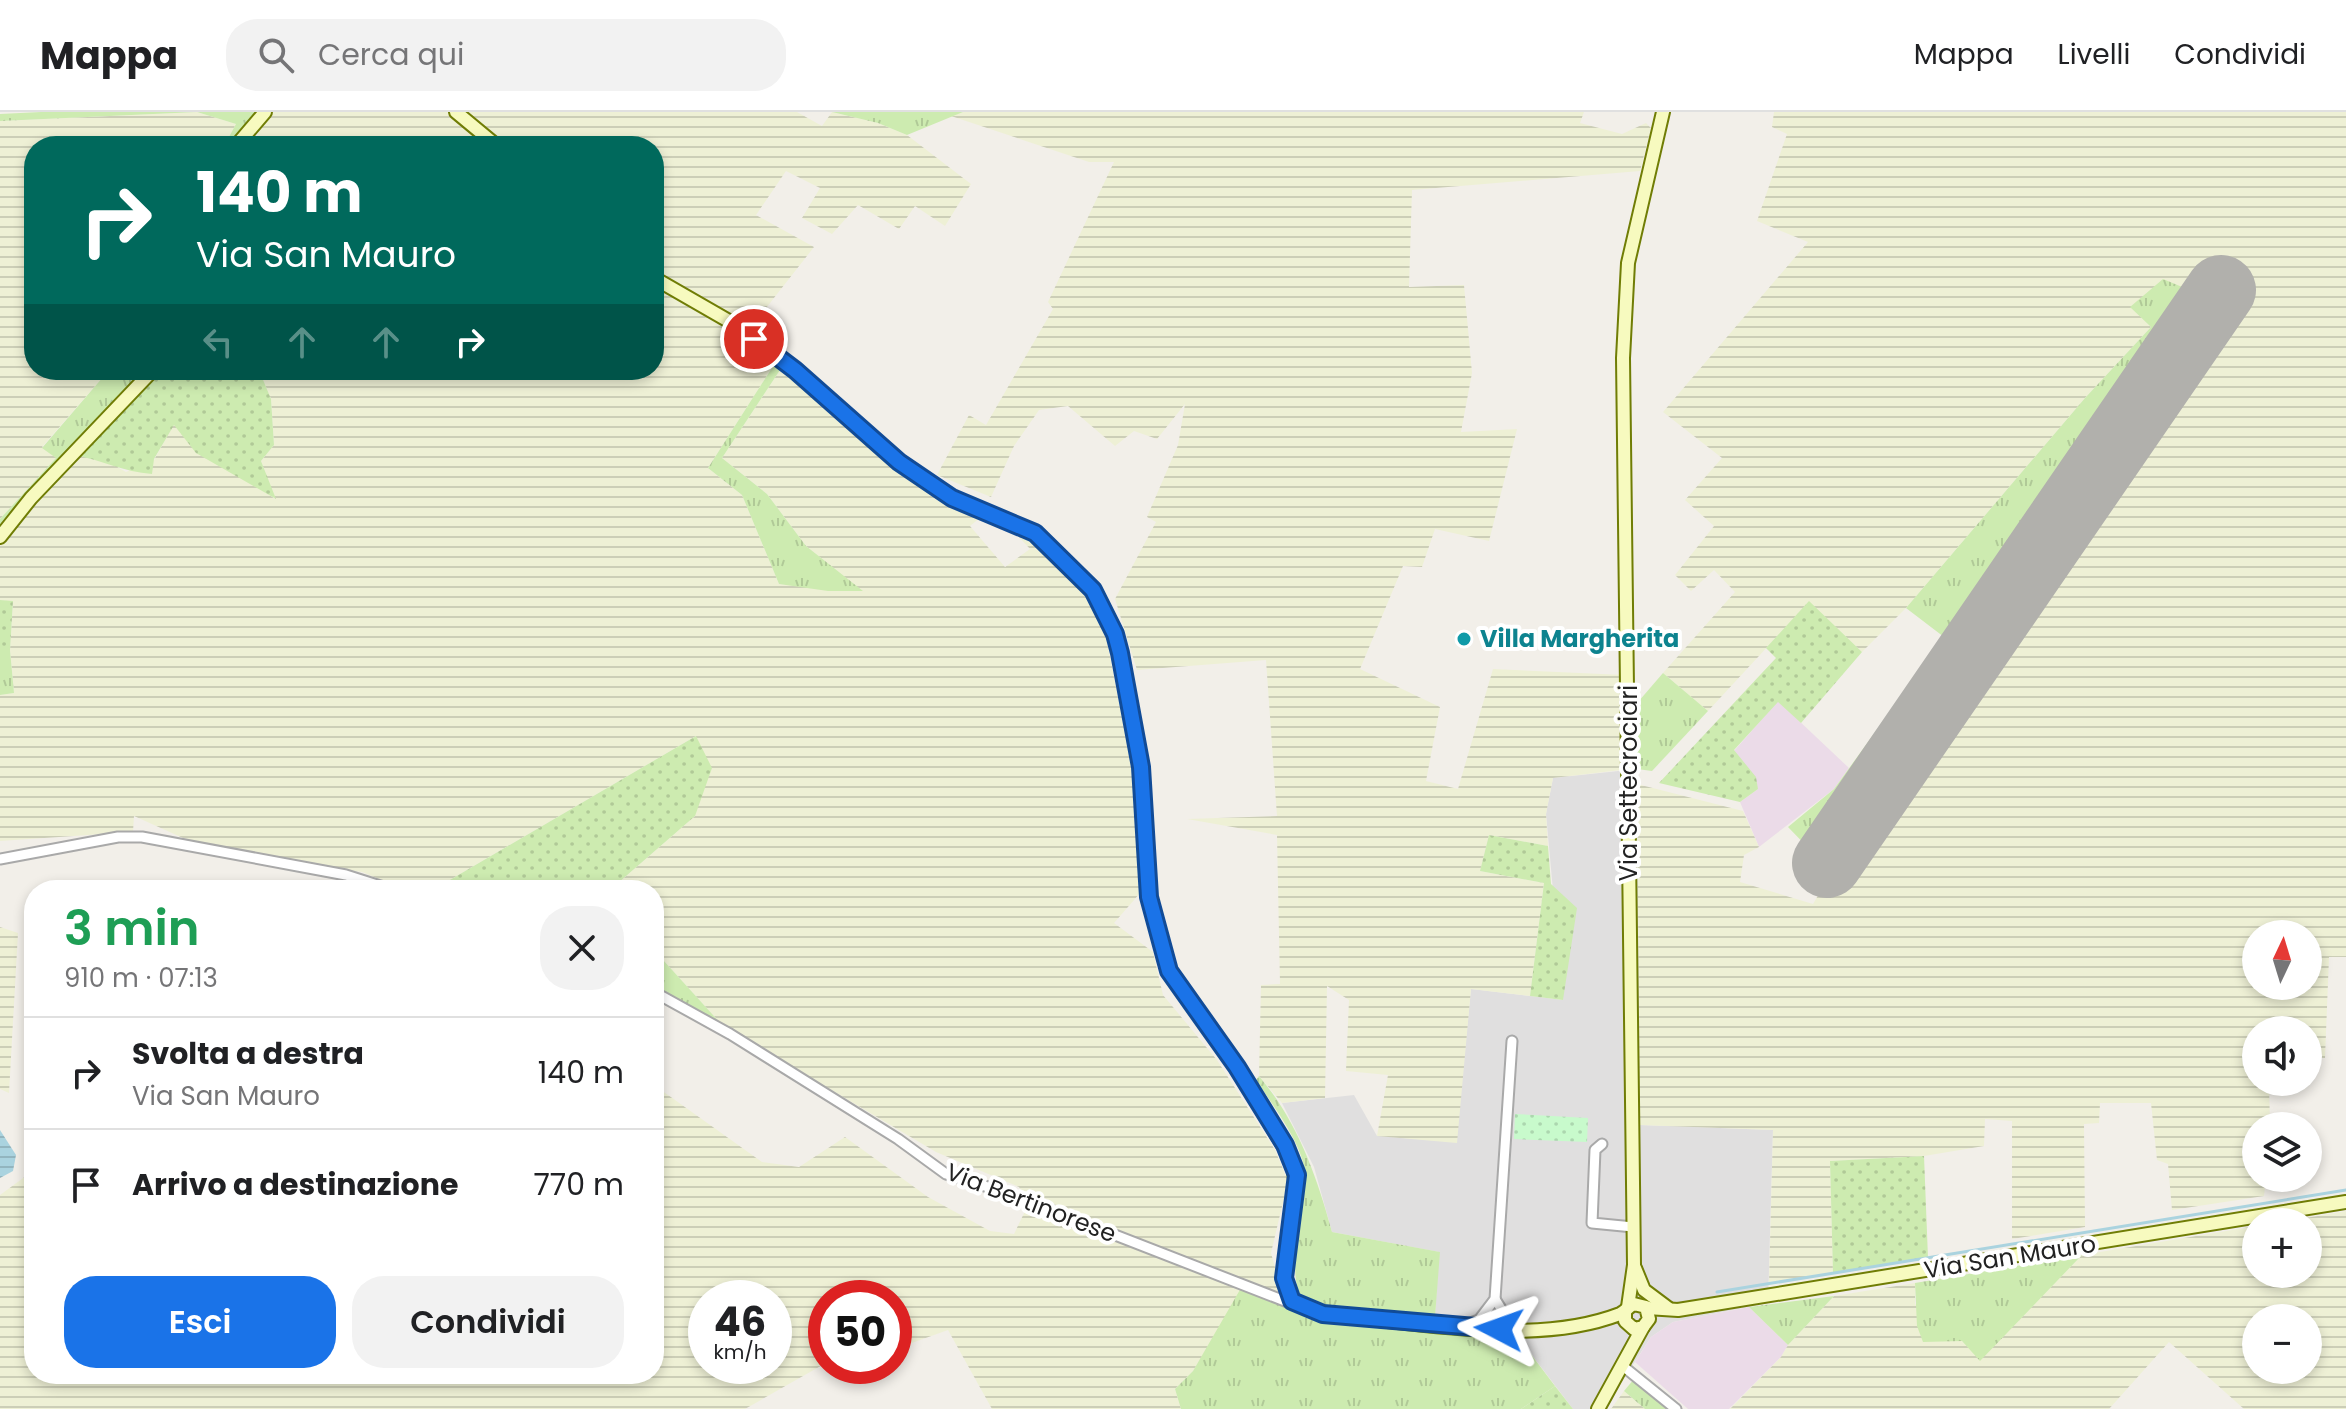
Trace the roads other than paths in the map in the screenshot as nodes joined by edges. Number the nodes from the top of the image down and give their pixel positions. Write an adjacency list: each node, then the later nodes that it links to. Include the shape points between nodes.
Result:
1 (265, 112): 4 (main road)
2 (456, 112): 5 (main road)
3 (1663, 112): 15 (main road, Via Settecrociari, via 1628,263 1623,358)
4 (245, 136)
5 (485, 136)
6 (664, 284): 17 (main road, via 734,324 899,462 952,498 1035,533 1093,590 1120,653 1141,767 1149,897 1161,944 1177,983 1237,1067 1293,1162 1296,1189 1284,1278 1292,1301)
7 (143, 380): 8 (main road)
8 (0, 537)
9 (0, 859): 10 (street, via 142,837)
10 (362, 880)
11 (664, 998): 17 (street, Via Bertinorese, via 898,1139 946,1174)
12 (1512, 1041): 18 (street)
13 (1602, 1144): 15 (street, via 1595,1150 1592,1223)
14 (2346, 1202): 19 (main road, Via San Mauro)
15 (1633, 1227): 16 (main road, Via Settecrociari)
16 (1634, 1265): 19 (main road, via 1644,1290); 20 (main road, Via Settecrociari)
17 (1302, 1308): 21 (main road, Via San Mauro)
18 (1495, 1310): 21 (street); 22 (street); 23 (street)
19 (1673, 1310): 20 (main road, Via San Mauro)
20 (1636, 1316): 23 (main road, Via San Mauro); 24 (main road, Via Settecrociari)
21 (1462, 1326): 22 (main road, Via San Mauro)
22 (1494, 1328): 23 (main road, Via San Mauro)
23 (1523, 1330)
24 (1626, 1361): 25 (main road, Via Settecrociari); 26 (street)
25 (1598, 1409)
26 (1676, 1409)

